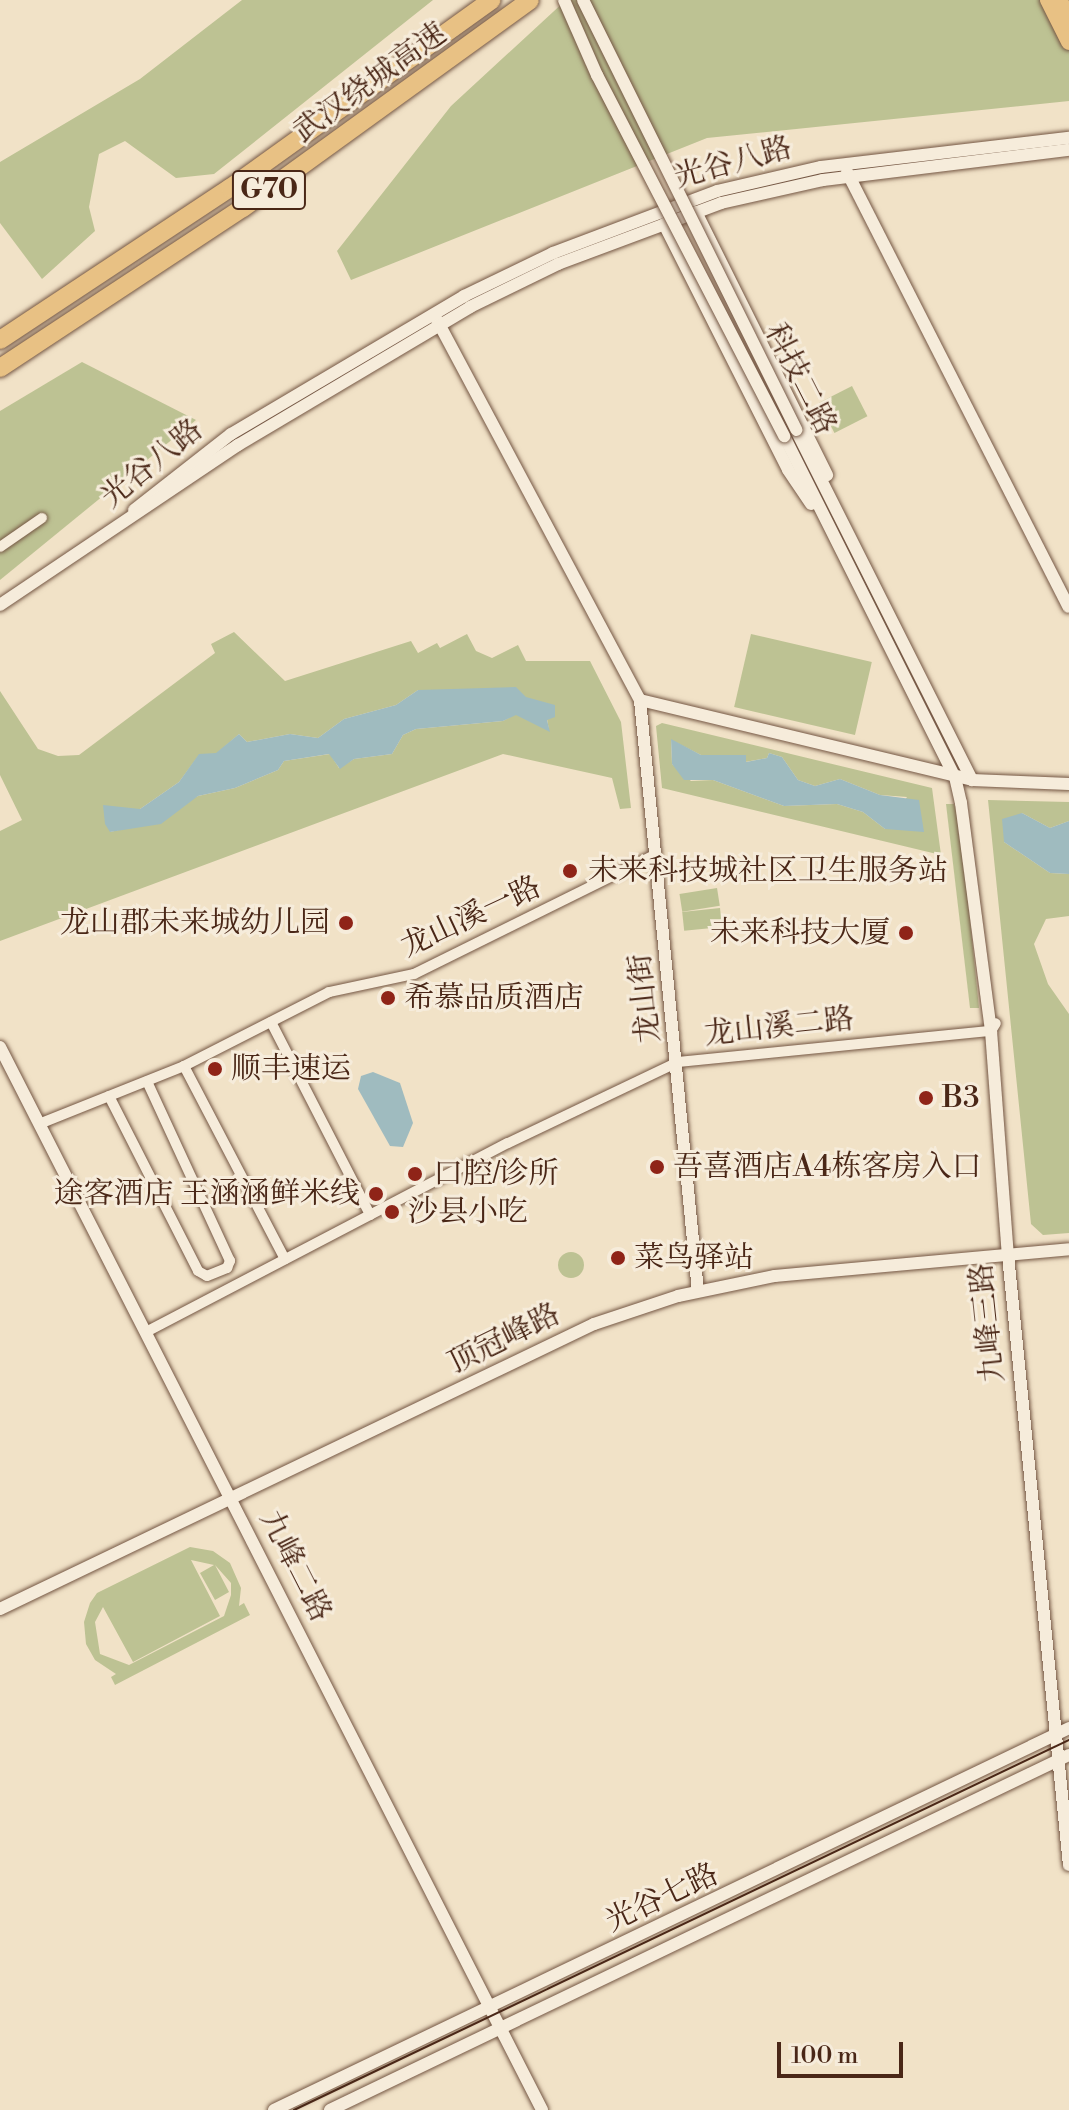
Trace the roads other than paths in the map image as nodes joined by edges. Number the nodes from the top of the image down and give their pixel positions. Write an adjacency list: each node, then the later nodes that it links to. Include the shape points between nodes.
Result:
1 (492, 0): 15 (highway, 武汉绕城高速 / G70, via 230,188)
2 (530, 0): 16 (highway, 武汉绕城高速 / G70, via 269,190)
3 (564, 0): 19 (street, 科技二路, bridge, via 597,75)
4 (583, 0): 17 (street, 科技二路, bridge)
5 (1048, 0): 8 (highway)
6 (1060, 0): 7 (highway)
7 (1069, 23)
8 (1069, 42)
9 (1069, 138): 11 (street, 光谷八路)
10 (1069, 150): 11 (street, 光谷八路)
11 (846, 170): 12 (street, 光谷八路); 14 (street, 光谷八路, via 717,191 665,208 553,253); 22 (street)
12 (696, 212): 13 (street, 光谷八路); 17 (street, via 812,440)
13 (664, 224): 14 (street, 光谷八路, via 558,264); 19 (street, via 788,470)
14 (437, 319): 21 (street, 光谷八路); 23 (street)
15 (0, 340)
16 (0, 368)
17 (840, 516): 25 (street, 科技二路)
18 (42, 518): 20 (street)
19 (827, 523): 24 (street, 科技二路)
20 (0, 547)
21 (0, 605)
22 (1069, 607)
23 (640, 700): 24 (street); 27 (street, 龙山街)
24 (955, 777): 25 (street); 29 (street, 九峰三路)
25 (972, 780): 26 (street)
26 (1069, 784)
27 (655, 855): 28 (street, 龙山溪一路, via 414,974 329,992); 31 (street, 龙山街)
28 (271, 1022): 32 (street, 龙山溪一路); 36 (street)
29 (994, 1027): 31 (street, 龙山溪二路); 38 (street, 九峰三路)
30 (0, 1047): 35 (street, 九峰二路)
31 (678, 1062): 36 (street, 龙山溪二路); 40 (street, 龙山街)
32 (184, 1066): 33 (street, 龙山溪一路); 39 (street)
33 (147, 1081): 34 (street, 龙山溪一路); 34 (street, via 230,1261 207,1276 198,1271)
34 (109, 1096): 35 (street, 龙山溪一路)
35 (39, 1124): 41 (street, 九峰二路)
36 (370, 1215): 39 (street, 龙山溪二路)
37 (1069, 1249): 38 (street, 顶冠峰路)
38 (1008, 1255): 40 (street, 顶冠峰路, via 775,1276); 45 (street, 九峰三路)
39 (285, 1259): 41 (street, 龙山溪二路)
40 (698, 1291): 42 (street, 顶冠峰路, via 594,1324)
41 (146, 1332): 42 (street, 九峰二路)
42 (232, 1499): 43 (street, 顶冠峰路); 48 (street, 九峰二路)
43 (0, 1609)
44 (1069, 1728): 45 (street, 光谷七路)
45 (1056, 1734): 46 (street, 九峰三路); 48 (street, 光谷七路)
46 (1064, 1758): 47 (street, 九峰三路); 49 (street, 光谷七路)
47 (1069, 1865)
48 (490, 2009): 49 (street, 九峰二路); 50 (street, 光谷七路)
49 (501, 2029): 51 (street, 光谷七路); 52 (street, 九峰二路)
50 (274, 2110)
51 (330, 2110)
52 (542, 2110)

